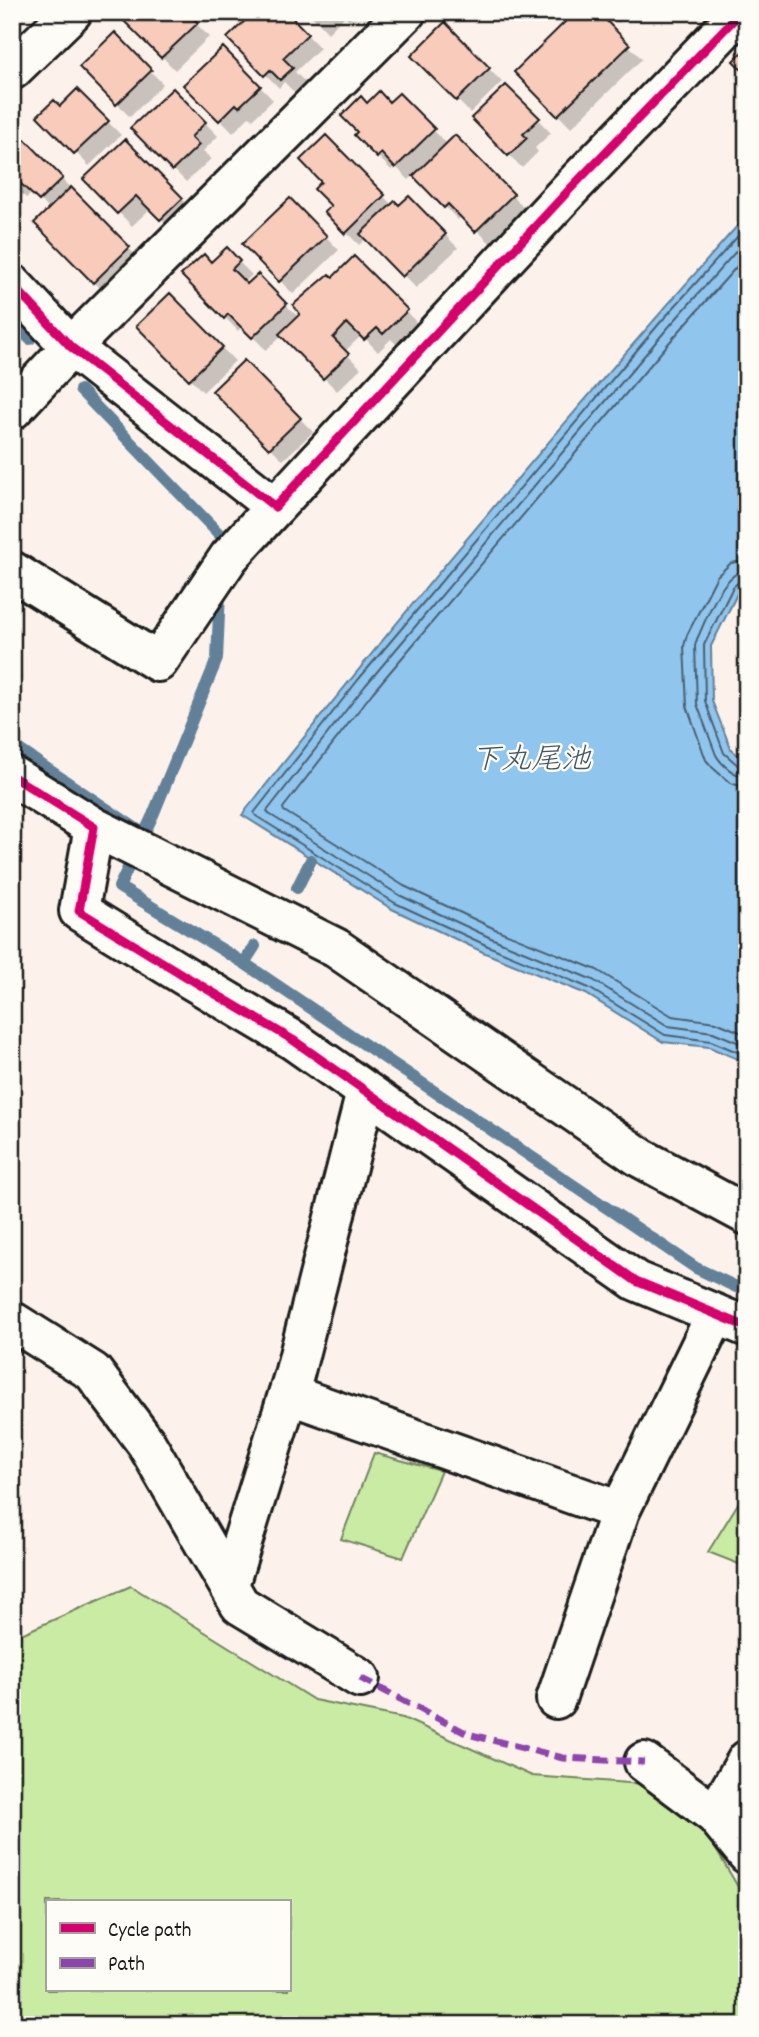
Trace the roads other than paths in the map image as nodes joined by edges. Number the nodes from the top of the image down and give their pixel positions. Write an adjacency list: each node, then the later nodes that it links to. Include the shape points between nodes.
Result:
1 (72, 12): 4 (street)
2 (406, 12): 6 (street)
3 (741, 12): 8 (street)
4 (12, 70)
5 (12, 284): 6 (street)
6 (71, 347): 7 (street); 8 (street)
7 (12, 410)
8 (275, 507): 9 (street, via 229,557 158,662)
9 (12, 571)
10 (12, 776): 11 (street)
11 (123, 842): 12 (street, via 79,911 293,1040); 13 (street, via 336,948 641,1158)
12 (366, 1092): 14 (street, via 636,1281); 16 (street)
13 (747, 1215)
14 (731, 1320): 17 (street)
15 (12, 1321): 18 (street, via 93,1372 146,1443)
16 (288, 1394): 17 (street); 18 (street)
17 (620, 1511): 20 (street)
18 (229, 1585): 19 (street, via 240,1605)
19 (360, 1678)
20 (556, 1699)
21 (747, 1760): 23 (street)
22 (644, 1762): 23 (street)
23 (715, 1815): 24 (street)
24 (747, 1854)

